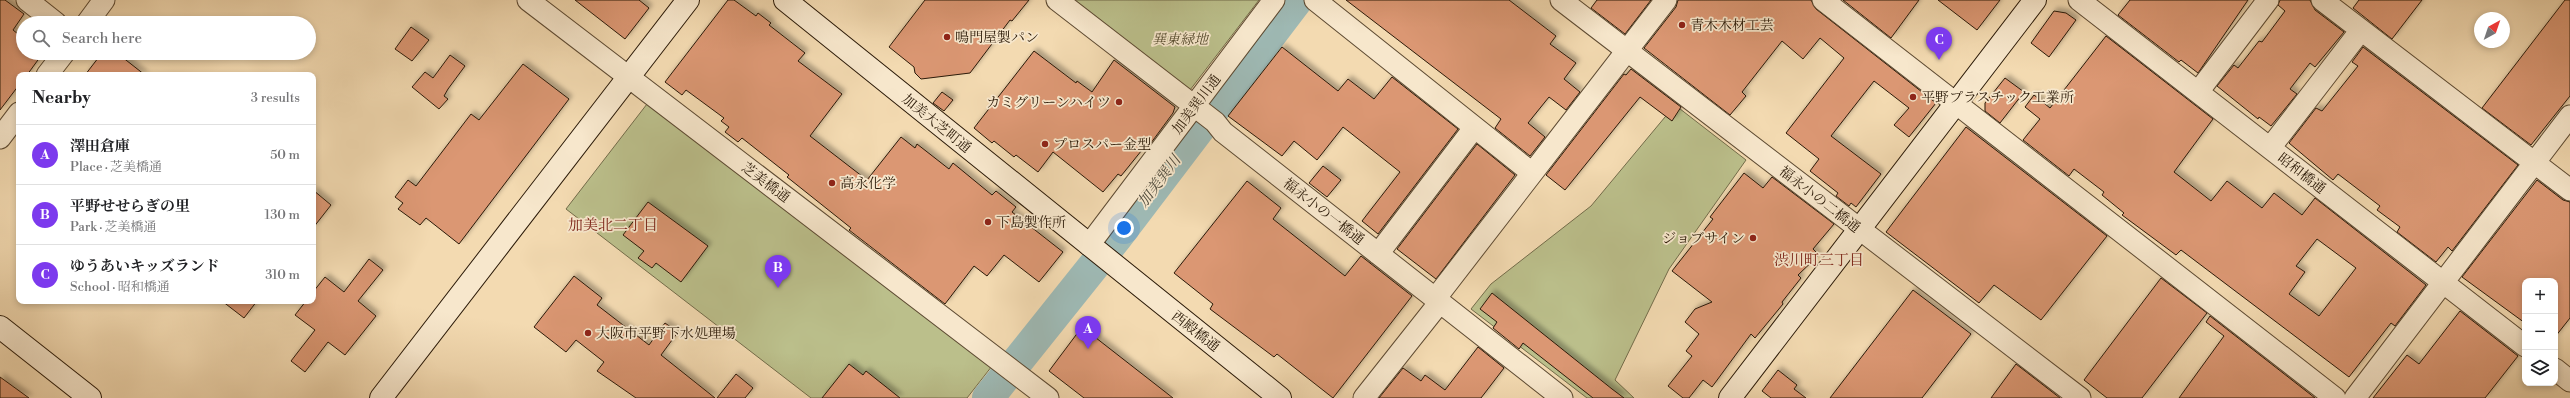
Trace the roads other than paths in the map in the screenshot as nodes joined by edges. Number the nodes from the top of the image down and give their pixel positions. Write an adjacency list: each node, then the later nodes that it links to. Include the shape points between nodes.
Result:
1 (27, 0): 17 (street)
2 (104, 0): 18 (street)
3 (528, 0): 23 (street, 芝美橋通)
4 (688, 0): 23 (street)
5 (785, 0): 36 (street, 加美大芝町通)
6 (1057, 0): 26 (street, 福永小の一橋通)
7 (1274, 0): 26 (street, 加美巽川通)
8 (1316, 0): 29 (street)
9 (1561, 0): 20 (street, 福永小の二橋通)
10 (1666, 0): 20 (street)
11 (1823, 0): 25 (street)
12 (2034, 0): 25 (street)
13 (2078, 0): 24 (street, 昭和橋通)
14 (2268, 0): 24 (street)
15 (2322, 0): 16 (street)
16 (2344, 6): 19 (street)
17 (47, 16)
18 (92, 16)
19 (2361, 30): 31 (street); 32 (street)
20 (1627, 51): 33 (street); 35 (street, 福永小の二橋通)
21 (59, 60): 22 (street)
22 (49, 72)
23 (629, 77): 45 (street); 46 (street, 芝美橋通)
24 (2198, 92): 31 (street, 昭和橋通)
25 (1955, 104): 35 (street); 52 (street)
26 (1203, 114): 36 (street, 加美巽川通); 37 (street, 福永小の一橋通)
27 (2570, 116): 32 (street)
28 (16, 117): 30 (street)
29 (1474, 128): 33 (street); 37 (street)
30 (0, 138)
31 (2270, 148): 38 (street, 昭和橋通)
32 (2534, 162): 34 (street); 38 (street)
33 (1532, 173): 39 (street)
34 (2570, 190)
35 (1859, 229): 50 (street); 51 (street, 福永小の二橋通)
36 (1099, 254): 47 (street, 西殿橋通)
37 (1378, 254): 39 (street, 福永小の一橋通)
38 (2442, 282): 41 (street, 昭和橋通); 53 (street)
39 (1437, 300): 48 (street); 49 (street, 福永小の一橋通)
40 (0, 327): 44 (street)
41 (2522, 344)
42 (2558, 372): 43 (street)
43 (2570, 381)
44 (90, 398)
45 (381, 398)
46 (1048, 398)
47 (1280, 398)
48 (1364, 398)
49 (1562, 398)
50 (1730, 398)
51 (2080, 398)
52 (2335, 398)
53 (2355, 398)

